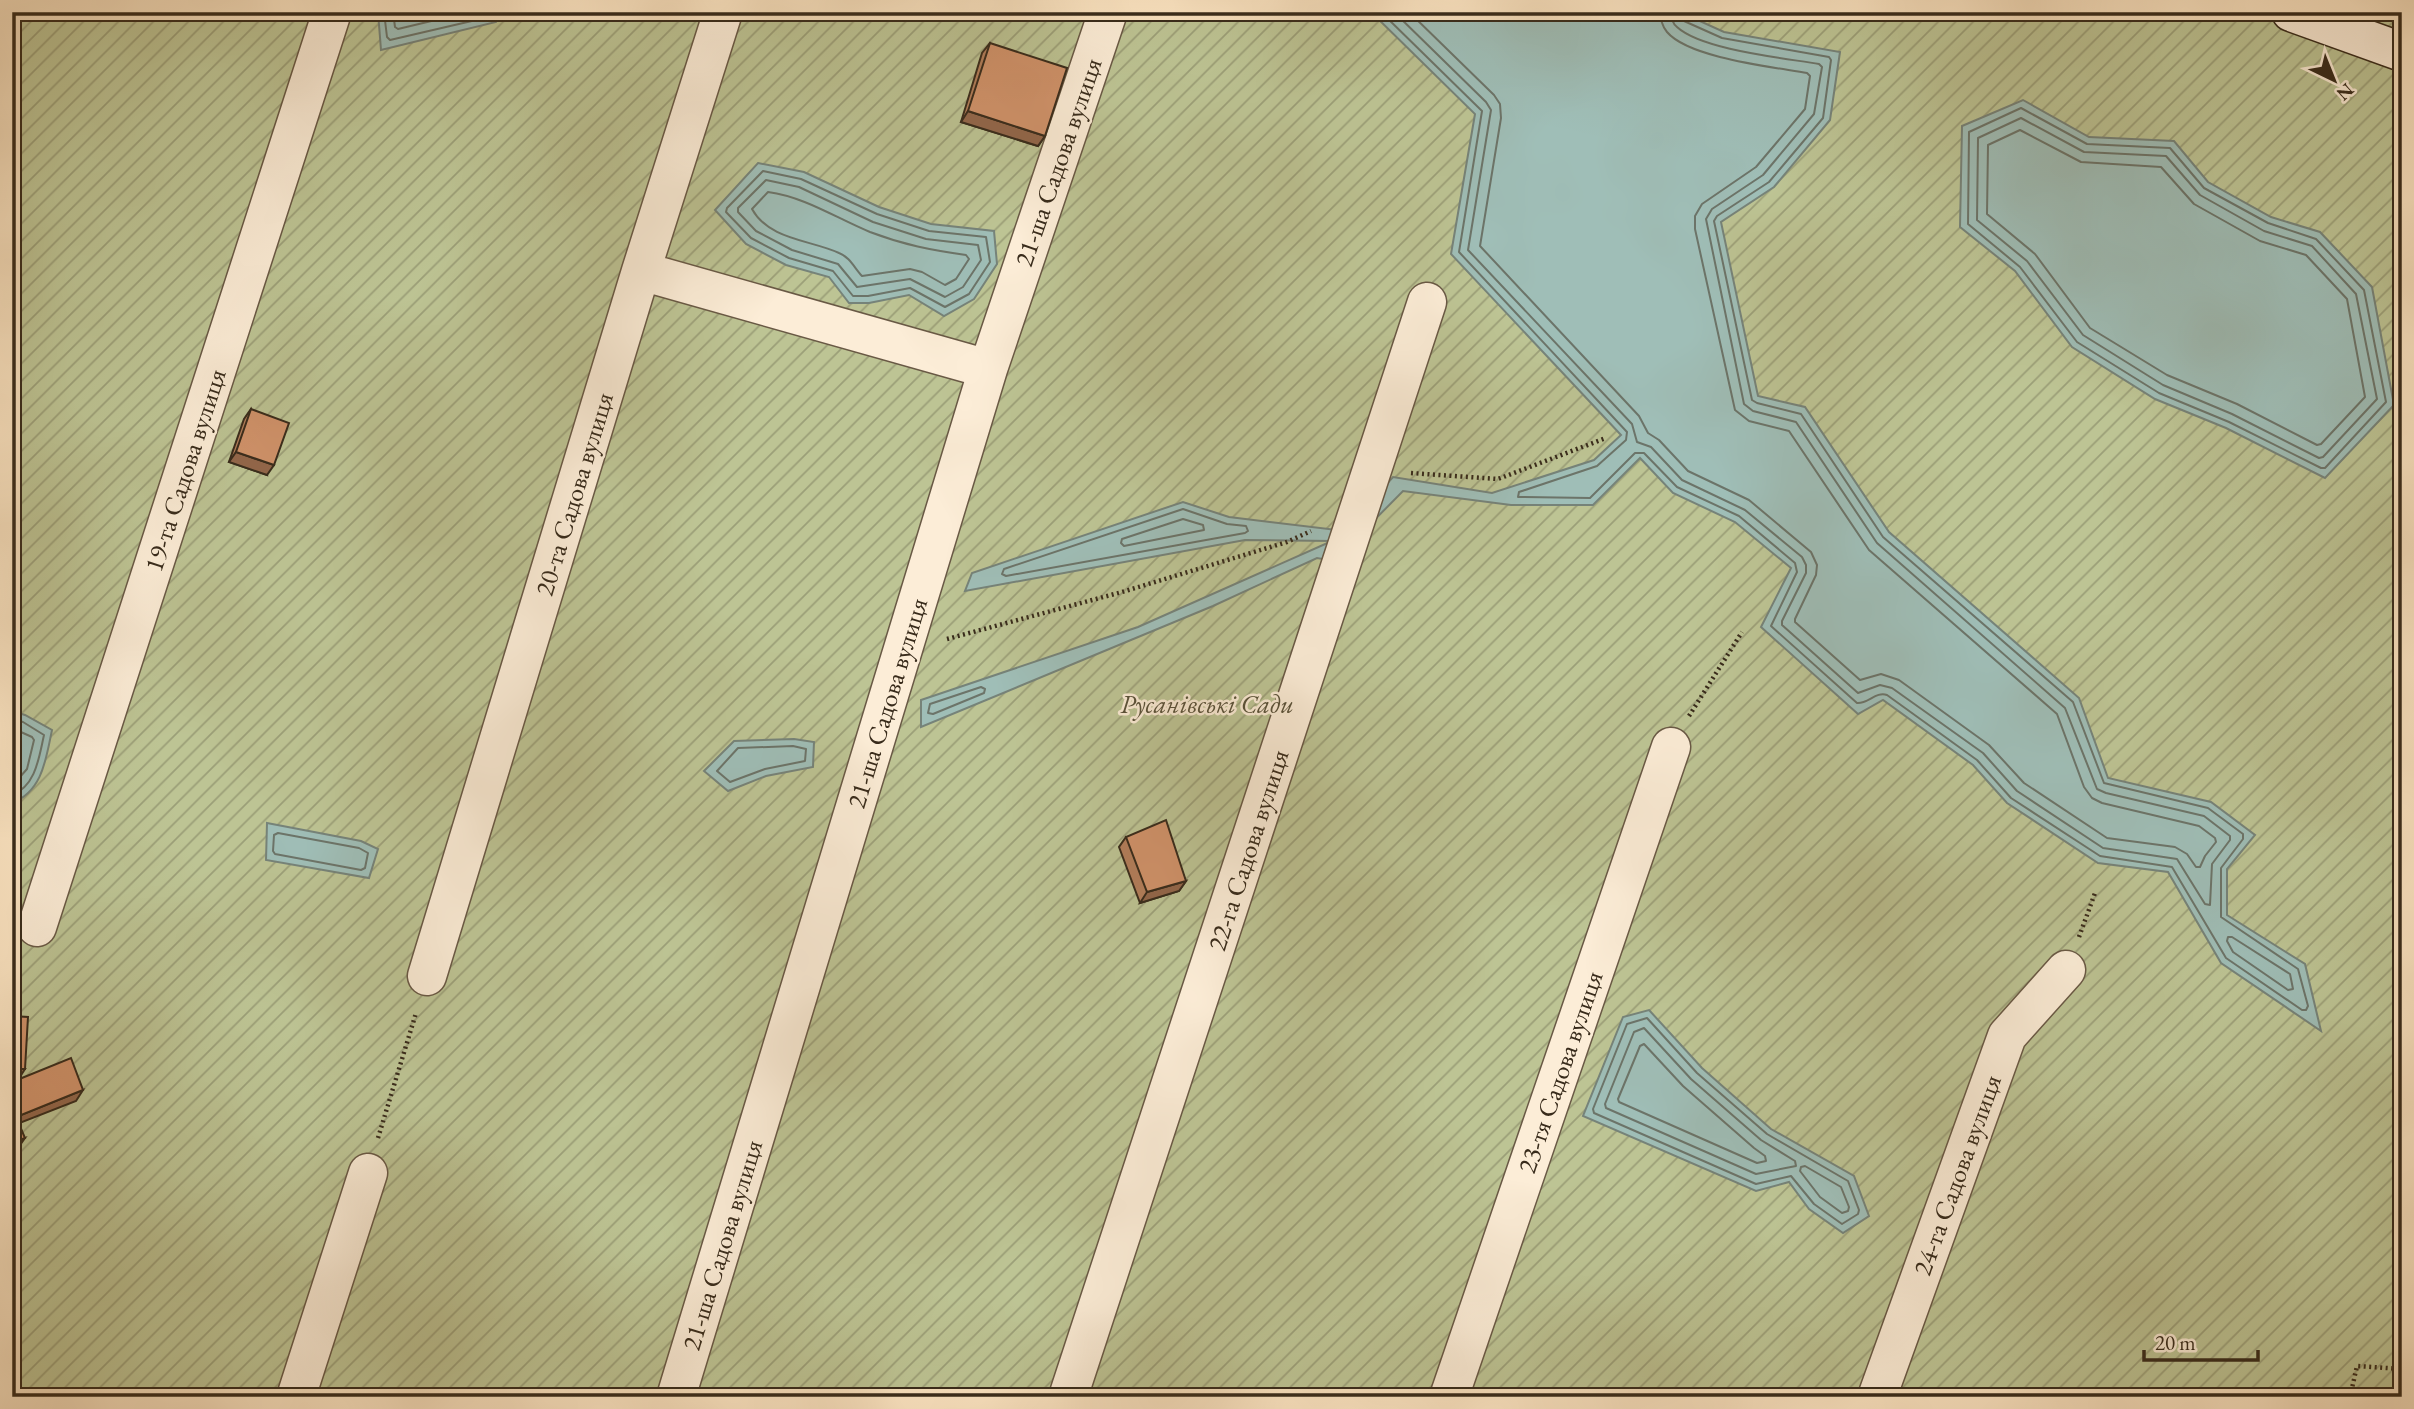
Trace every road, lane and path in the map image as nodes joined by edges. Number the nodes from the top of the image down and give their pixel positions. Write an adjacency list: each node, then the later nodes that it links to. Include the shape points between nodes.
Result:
1 (332, 12): 15 (street, 19-та Садова вулиця)
2 (723, 12): 6 (street, 20-та Садова вулиця)
3 (1108, 12): 8 (street, 21-ша Садова вулиця)
4 (2305, 15): 5 (street)
5 (2402, 52)
6 (641, 271): 8 (street); 17 (street, 20-та Садова вулиця)
7 (1427, 302): 10 (street, 22-га Садова вулиця)
8 (988, 369): 13 (street, 21-ша Садова вулиця)
9 (1606, 438): 10 (path, via 1497,479)
10 (1372, 471): 24 (street, 22-га Садова вулиця)
11 (1322, 527): 13 (path, via 1122,592)
12 (1742, 632): 14 (path)
13 (902, 651): 23 (street, 21-ша Садова вулиця)
14 (1671, 747): 25 (street, 23-тя Садова вулиця)
15 (37, 927)
16 (2066, 970): 26 (street, 24-та Садова вулиця, via 2007,1036)
17 (427, 976)
18 (406, 1042): 19 (path)
19 (384, 1115)
20 (368, 1173): 22 (street)
21 (2402, 1369): 27 (path, via 2357,1366)
22 (296, 1397)
23 (676, 1397)
24 (1068, 1397)
25 (1449, 1397)
26 (1877, 1397)
27 (2350, 1397)

